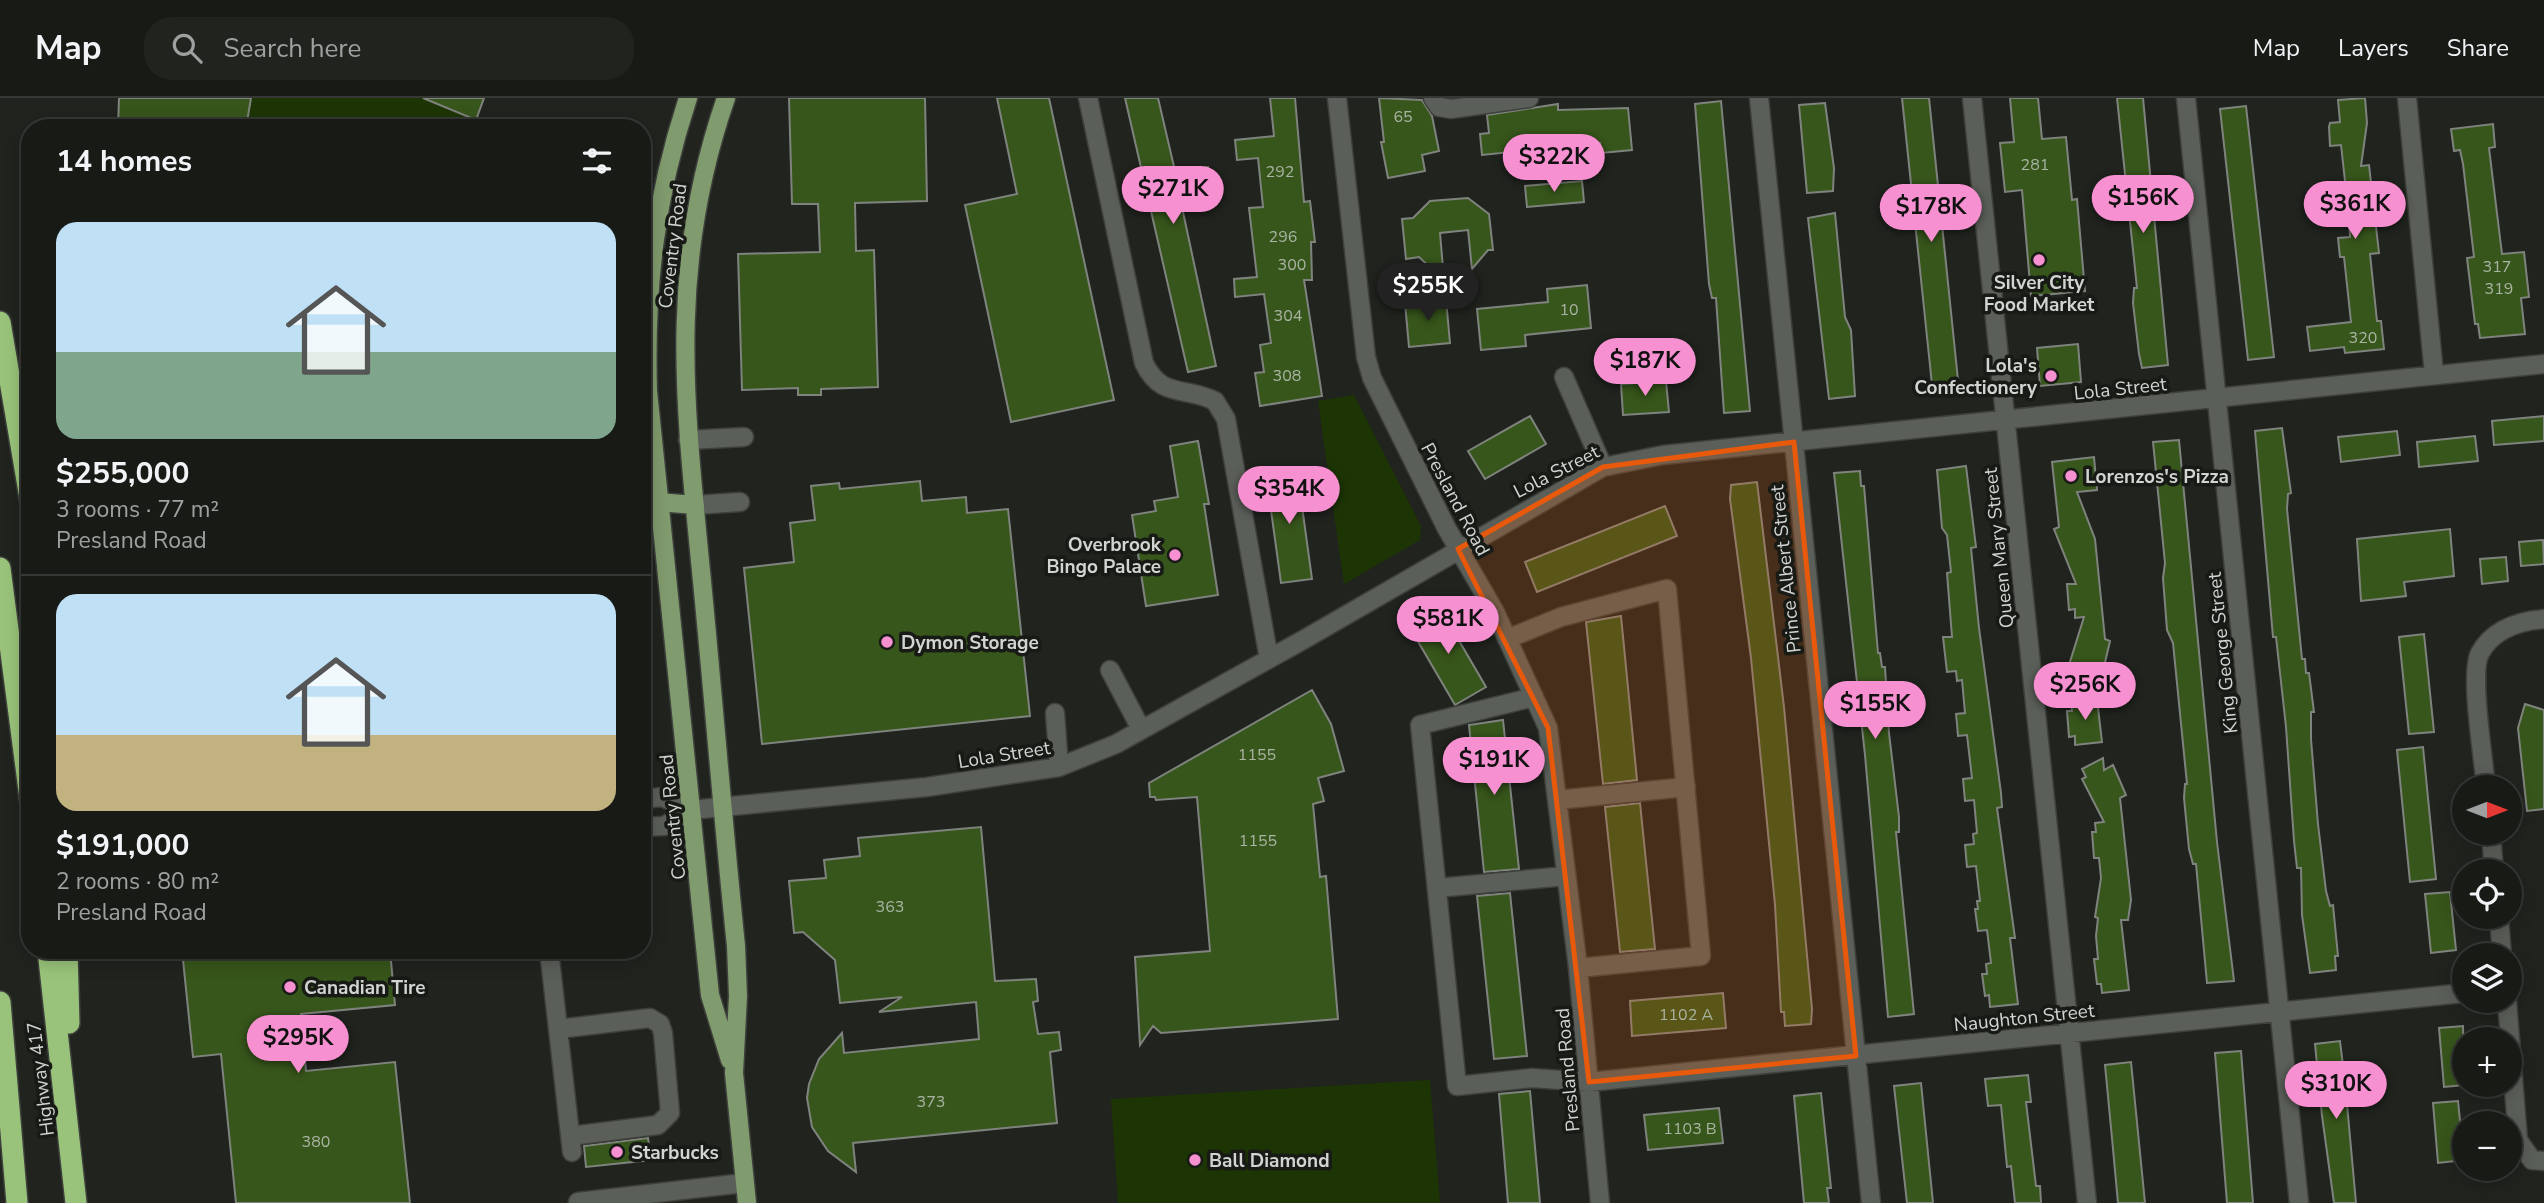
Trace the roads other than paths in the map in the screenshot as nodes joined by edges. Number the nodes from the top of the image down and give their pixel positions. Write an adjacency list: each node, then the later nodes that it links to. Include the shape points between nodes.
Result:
1 (688, 98): 11 (main road, Coventry Road, via 667,165)
2 (726, 98): 19 (main road, Coventry Road, via 701,183 689,251 683,355)
3 (1088, 98): 31 (street, via 1143,363 1152,380 1215,401 1226,419)
4 (1337, 98): 27 (street, Presland Road, via 1366,357 1390,418)
5 (1433, 98): 6 (street, via 1439,107 1451,109)
6 (1528, 98)
7 (1759, 98): 20 (street, Prince Albert Street)
8 (1972, 98): 17 (street, Queen Mary Street)
9 (2186, 98): 16 (street, King George Street)
10 (2407, 98): 14 (street)
11 (651, 259)
12 (0, 322): 21 (highway)
13 (2544, 364): 14 (street, Lola Street)
14 (2434, 374): 16 (street, Lola Street)
15 (1564, 377): 22 (street)
16 (2217, 399): 17 (street, Lola Street); 53 (street, King George Street)
17 (2006, 421): 20 (street, Lola Street); 56 (street, Queen Mary Street)
18 (744, 437): 19 (street)
19 (688, 440): 25 (main road, Coventry Road)
20 (1794, 442): 22 (street, Lola Street, via 1663,455); 57 (street, Prince Albert Street)
21 (21, 445)
22 (1603, 467): 27 (street, Lola Street)
23 (740, 502): 25 (street)
24 (651, 503): 25 (main road)
25 (695, 505): 42 (main road, Coventry Road)
26 (651, 510): 43 (main road, Coventry Road)
27 (1458, 549): 30 (street, Presland Road); 31 (street, Lola Street)
28 (0, 568): 35 (highway)
29 (2544, 619): 38 (street, via 2516,622 2478,655)
30 (1507, 639): 33 (street, Presland Road); 39 (street, via 1561,617 1667,589)
31 (1269, 659): 36 (street, Lola Street)
32 (1110, 670): 36 (street)
33 (1534, 697): 41 (street, Presland Road, via 1548,728); 46 (street, via 1420,725)
34 (1055, 713): 37 (street)
35 (21, 729)
36 (1141, 729): 37 (street, Lola Street)
37 (1059, 767): 42 (street, Lola Street, via 928,787)
38 (2485, 775)
39 (1686, 787): 41 (street); 50 (street, via 1701,956)
40 (651, 798): 43 (street, via 662,797)
41 (1557, 800): 45 (street, Presland Road)
42 (722, 806): 43 (street, Lola Street); 58 (main road, Coventry Road, via 736,946)
43 (691, 810): 44 (street, via 664,826); 58 (main road, Coventry Road, via 710,995)
44 (651, 827)
45 (1566, 876): 46 (street); 50 (street, Presland Road)
46 (1437, 888): 60 (street, Naughton Street, via 1457,1086 1532,1078)
47 (49, 959): 63 (highway, Highway 417)
48 (67, 959): 63 (highway)
49 (550, 959): 55 (street)
50 (1578, 968): 60 (street, Presland Road)
51 (2452, 994): 53 (street, Naughton Street)
52 (0, 1002): 61 (highway, Highway 417)
53 (2281, 1012): 56 (street, Naughton Street); 72 (street, King George Street)
54 (2508, 1013): 62 (street, via 2518,1140 2532,1160)
55 (558, 1029): 55 (street, via 571,1144 665,1121 670,1113 660,1024 650,1018)
56 (2070, 1033): 57 (street, Naughton Street); 71 (street, Queen Mary Street)
57 (1856, 1056): 60 (street, Naughton Street); 70 (street, Prince Albert Street)
58 (734, 1073): 64 (main road, Coventry Road)
59 (0, 1079): 61 (highway)
60 (1589, 1082): 69 (street, Presland Road)
61 (12, 1160): 66 (highway, Highway 417)
62 (2544, 1161)
63 (73, 1162): 67 (highway, Highway 417)
64 (744, 1183): 65 (street); 68 (main road, Coventry Road)
65 (578, 1202)
66 (17, 1203)
67 (76, 1203)
68 (747, 1203)
69 (1600, 1203)
70 (1871, 1203)
71 (2087, 1203)
72 (2300, 1203)

